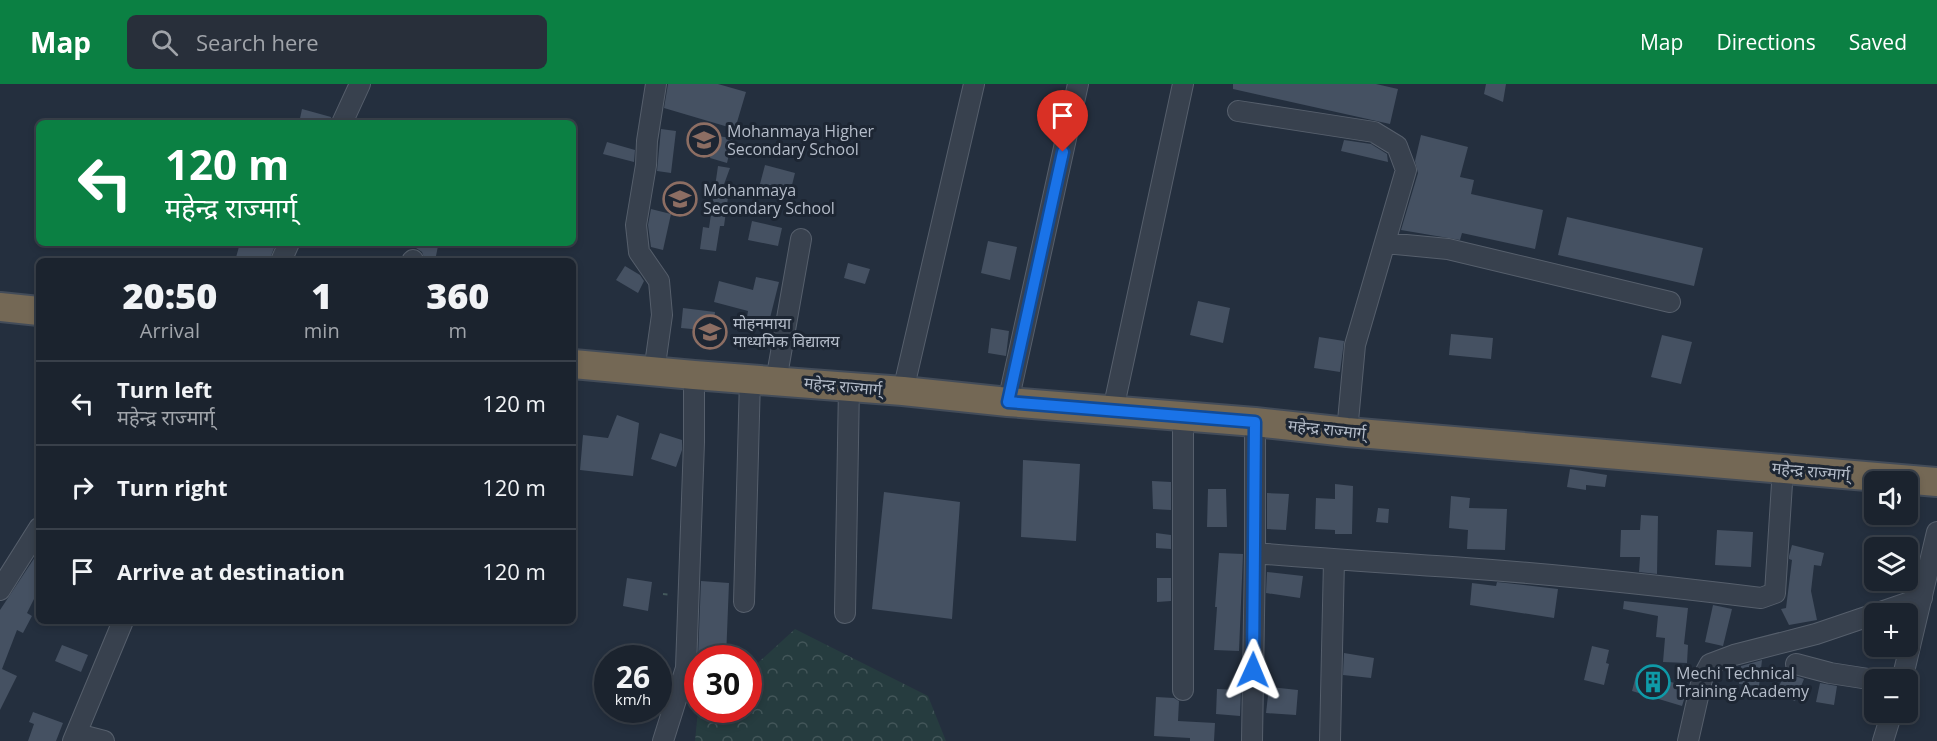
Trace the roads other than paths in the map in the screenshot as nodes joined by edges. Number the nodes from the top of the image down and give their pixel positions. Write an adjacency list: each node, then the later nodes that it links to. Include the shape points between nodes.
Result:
1 (360, 84): 7 (street)
2 (656, 84): 14 (street, via 636,225 639,252 659,281 662,315)
3 (974, 84): 18 (street)
4 (1078, 84): 19 (street)
5 (1184, 84): 20 (street)
6 (1238, 111): 9 (street, via 1374,132 1397,146 1406,170)
7 (343, 120)
8 (801, 239): 16 (street)
9 (1385, 243): 10 (street, via 1448,249); 23 (street, via 1355,345)
10 (1670, 302)
11 (0, 308): 12 (highway)
12 (36, 311)
13 (576, 364): 14 (highway, महेन्द्र राज्मार्ग्)
14 (654, 372): 15 (highway, महेन्द्र राज्मार्ग्)
15 (694, 375): 16 (highway, महेन्द्र राज्मार्ग्); 44 (street, via 686,669)
16 (763, 380): 17 (highway, महेन्द्र राज्मार्ग्); 32 (street)
17 (849, 387): 18 (highway, महेन्द्र राज्मार्ग्); 34 (street)
18 (903, 391): 19 (highway, महेन्द्र राज्मार्ग्)
19 (1008, 402): 20 (highway, महेन्द्र राज्मार्ग्)
20 (1113, 410): 21 (highway, महेन्द्र राज्मार्ग्)
21 (1183, 416): 22 (highway, महेन्द्र राज्मार्ग्); 40 (street)
22 (1255, 422): 23 (highway, महेन्द्र राज्मार्ग्); 28 (street)
23 (1347, 432): 24 (highway, महेन्द्र राज्मार्ग्)
24 (1783, 468): 25 (highway, महेन्द्र राज्मार्ग्); 29 (street, via 1775,593 1761,598 1614,581)
25 (1937, 482)
26 (1937, 532): 31 (street)
27 (36, 533): 30 (street)
28 (1255, 553): 29 (street); 45 (street)
29 (1334, 560): 46 (street)
30 (0, 590)
31 (1922, 598): 33 (street); 38 (street)
32 (744, 602)
33 (1907, 603)
34 (845, 613)
35 (1864, 618): 47 (street, via 1710,664 1702,680)
36 (122, 624): 42 (street)
37 (1796, 664): 39 (street)
38 (1905, 669)
39 (1864, 678)
40 (1183, 690)
41 (1889, 723): 48 (street)
42 (75, 737): 43 (street)
43 (104, 741)
44 (663, 741)
45 (1252, 741)
46 (1330, 741)
47 (1688, 741)
48 (1883, 741)

